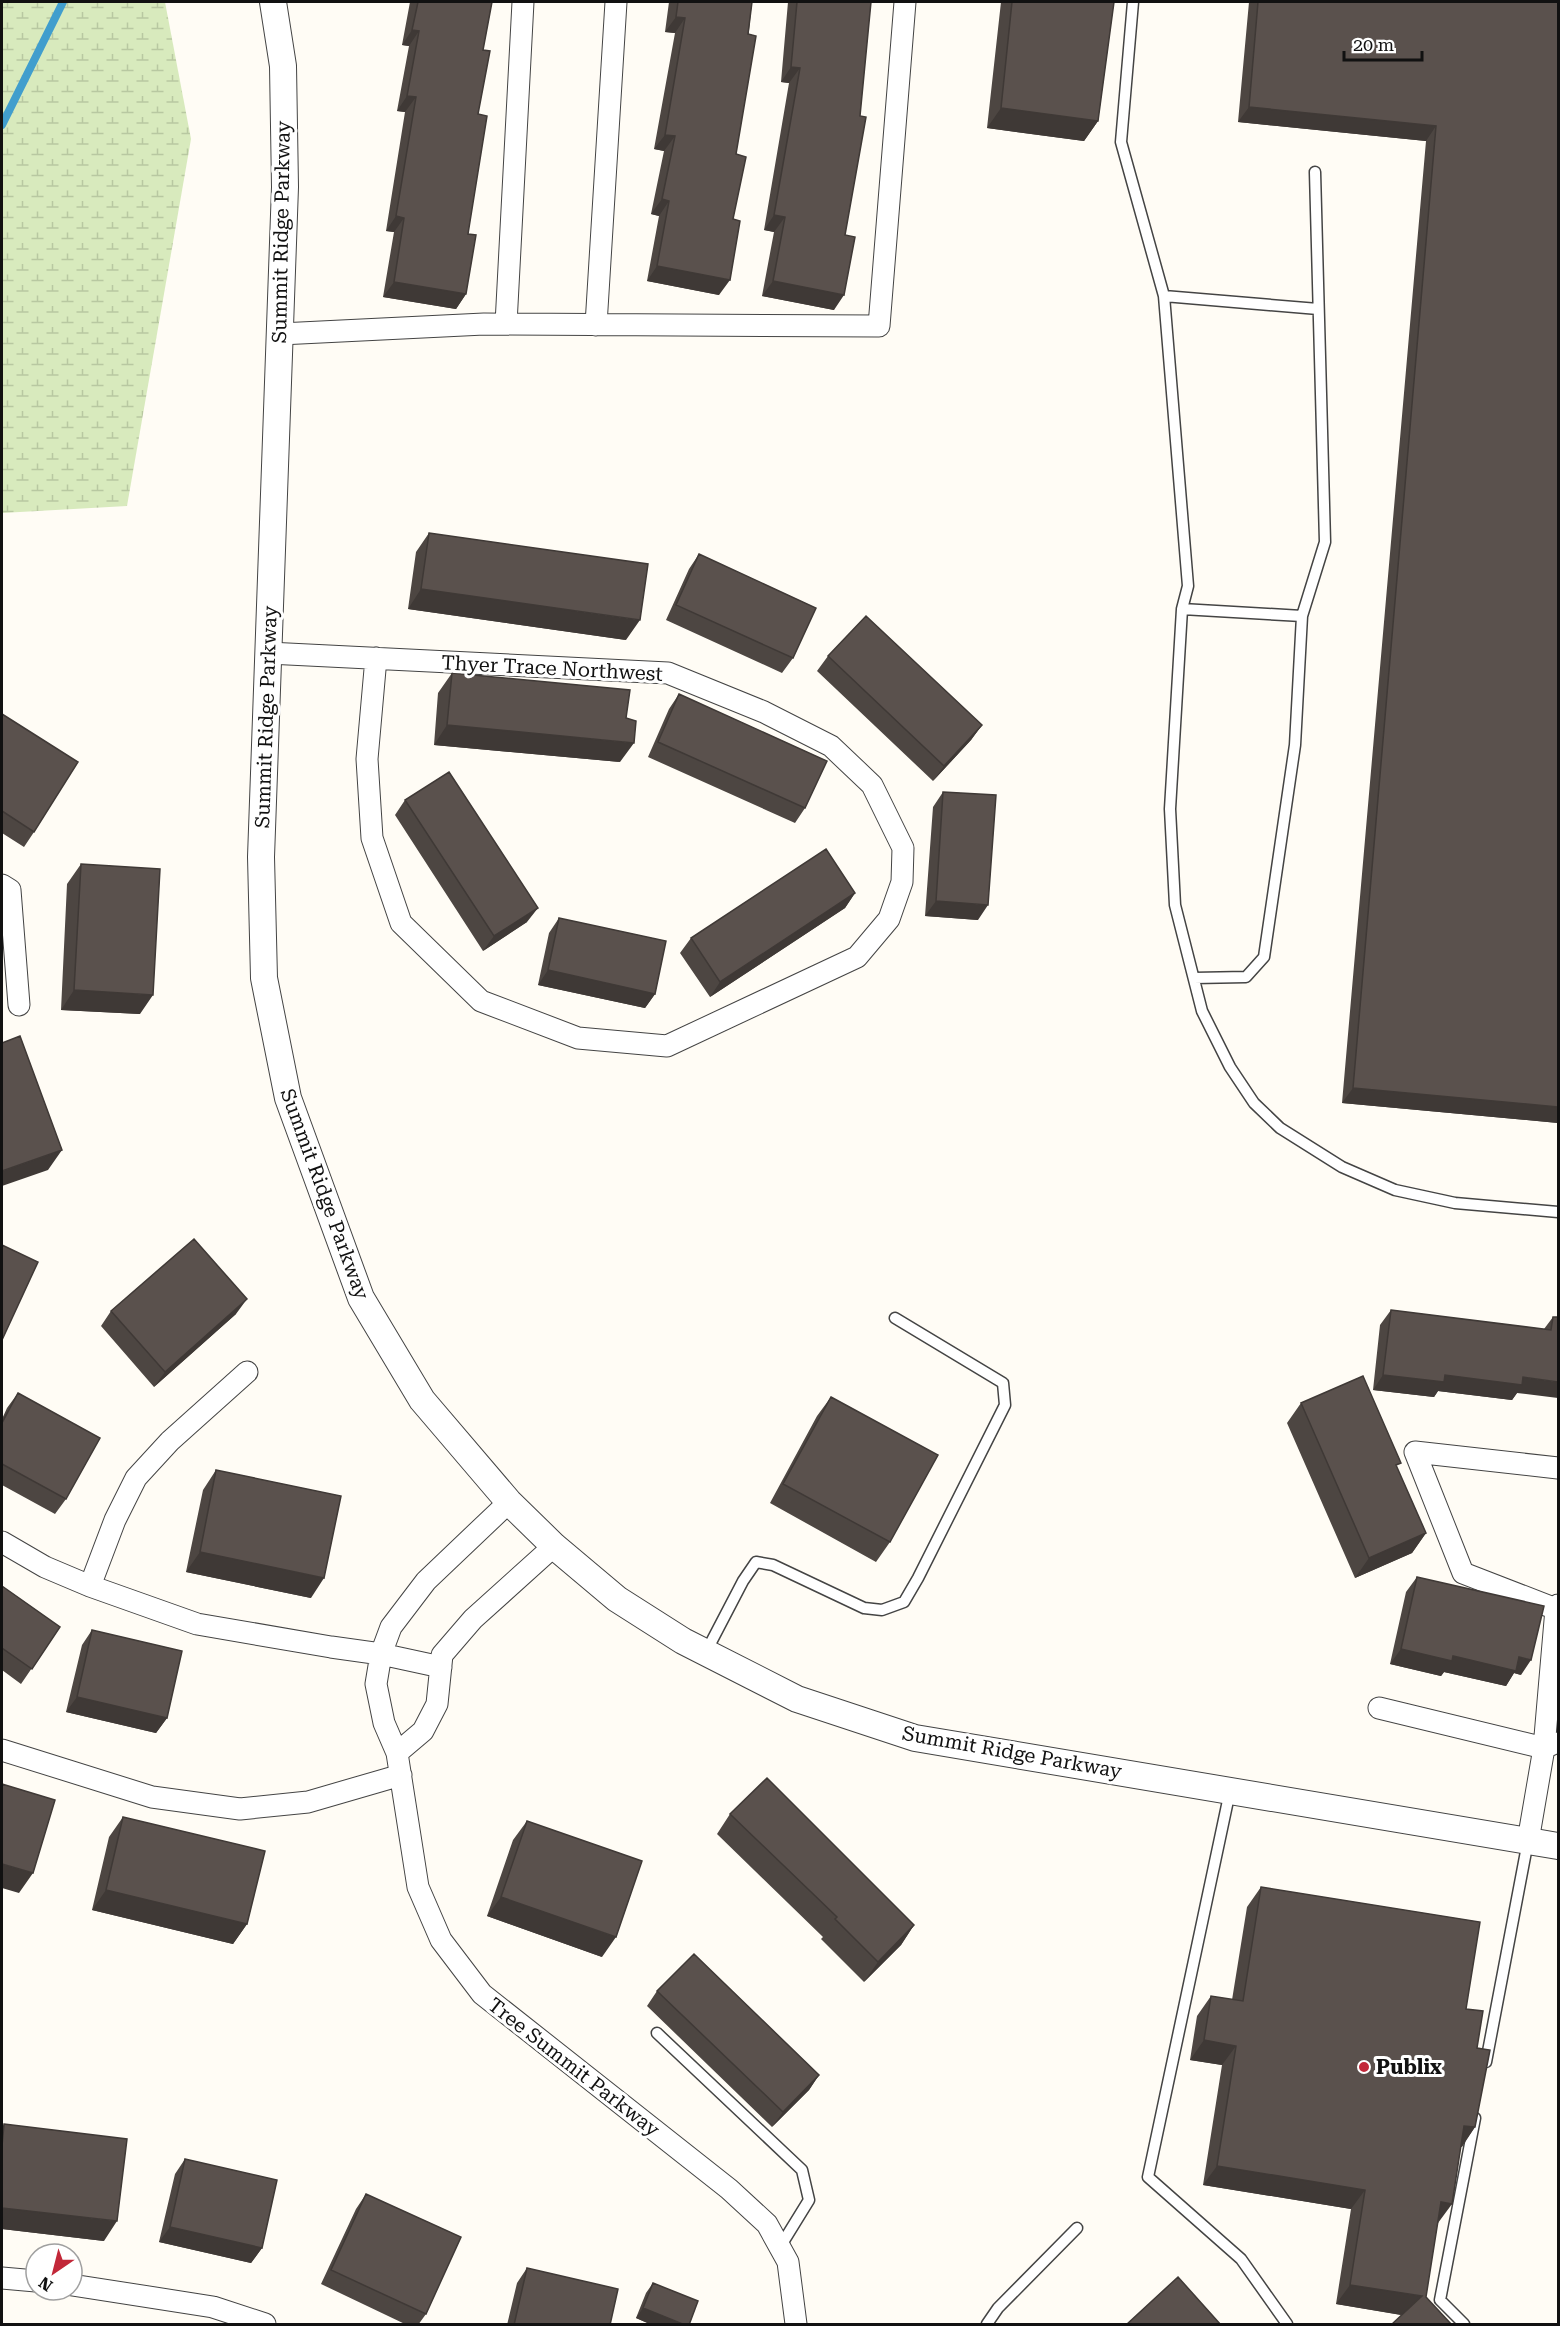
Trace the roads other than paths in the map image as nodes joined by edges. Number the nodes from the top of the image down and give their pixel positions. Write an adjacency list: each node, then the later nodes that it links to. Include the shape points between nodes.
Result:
1 (273, 2): 11 (street, Summit Ridge Parkway, via 283,66 285,186)
2 (523, 2): 9 (street)
3 (616, 2): 10 (street)
4 (905, 2): 10 (street, via 879,327)
5 (1133, 2): 7 (lane, via 1121,142)
6 (1315, 172): 8 (lane)
7 (1164, 296): 8 (lane); 12 (lane, via 1188,586)
8 (1318, 309): 13 (lane, via 1325,542)
9 (506, 324): 10 (street); 11 (street)
10 (596, 325)
11 (280, 334): 14 (street, Summit Ridge Parkway)
12 (1182, 609): 13 (lane); 17 (lane, via 1170,809 1175,905)
13 (1302, 616): 17 (lane, via 1295,745 1264,957 1246,977)
14 (268, 653): 15 (street, Thyer Trace Northwest); 23 (street, Summit Ridge Parkway, via 261,857 264,978 288,1098 361,1298 422,1400)
15 (376, 658): 15 (street, Thyer Trace Northwest, via 668,673 764,712 831,746 872,785 903,848 902,882 889,920 857,957 667,1046 578,1038 481,1001 401,923 372,838 367,759)
16 (2, 885): 18 (street, via 10,890)
17 (1194, 978): 19 (lane, via 1202,1011 1230,1067 1254,1103 1289,1133 1342,1167 1395,1190 1455,1203)
18 (19, 1005)
19 (1558, 1212)
20 (895, 1318): 28 (lane, via 1003,1383 1005,1405 909,1594 904,1602 882,1610 864,1608 774,1565 756,1562)
21 (247, 1372): 26 (street, via 170,1441 136,1478)
22 (1558, 1468): 27 (street, via 1415,1452 1463,1573)
23 (509, 1502): 25 (street, Summit Ridge Parkway); 29 (street, Tree Summit Parkway, via 426,1581 391,1627)
24 (2, 1542): 26 (street, via 45,1567)
25 (554, 1546): 28 (street, Summit Ridge Parkway, via 617,1599); 30 (street, via 473,1619 442,1655)
26 (90, 1586): 29 (street, via 197,1624)
27 (1557, 1607): 32 (street)
28 (706, 1653): 36 (street, Summit Ridge Parkway, via 797,1699 915,1738)
29 (381, 1654): 30 (street); 34 (street, Tree Summit Parkway, via 376,1684 384,1723)
30 (441, 1667): 34 (street, via 437,1704 423,1731)
31 (1380, 1708): 32 (street)
32 (1551, 1745): 37 (street)
33 (2, 1750): 35 (street, via 152,1797 240,1809 308,1802)
34 (397, 1753): 35 (street, Tree Summit Parkway)
35 (401, 1775): 43 (street, Tree Summit Parkway, via 418,1887 441,1940 482,1994 729,2189 766,2224)
36 (1230, 1791): 37 (street, Summit Ridge Parkway); 50 (lane, via 1149,2177 1241,2259)
37 (1528, 1841): 38 (street, Summit Ridge Parkway); 40 (lane)
38 (1558, 1846)
39 (657, 2033): 43 (lane, via 802,2170 809,2200)
40 (1482, 2079)
41 (1476, 2110): 51 (lane, via 1440,2300)
42 (1077, 2228): 49 (lane, via 998,2308)
43 (780, 2248): 48 (street, Tree Summit Parkway, via 788,2262)
44 (2, 2278): 45 (street)
45 (24, 2280)
46 (84, 2287): 47 (street, via 213,2307)
47 (265, 2325)
48 (796, 2325)
49 (987, 2325)
50 (1287, 2325)
51 (1464, 2325)

